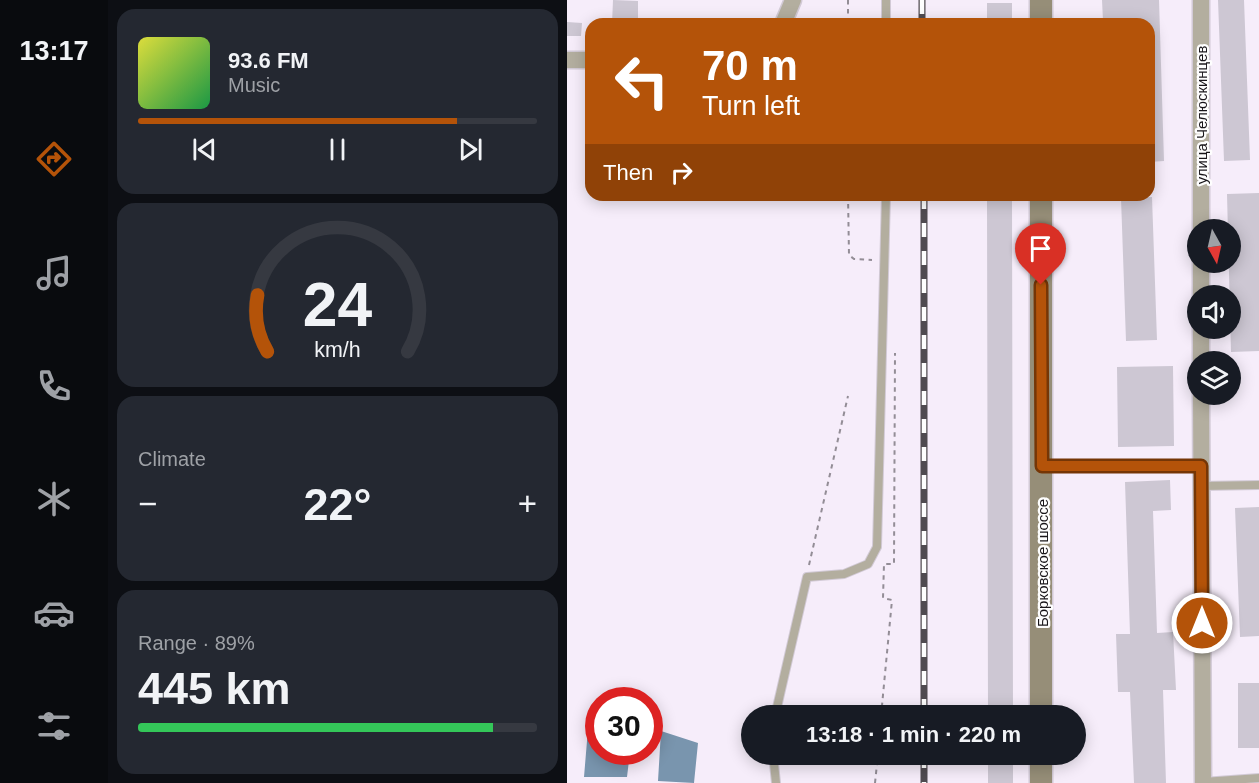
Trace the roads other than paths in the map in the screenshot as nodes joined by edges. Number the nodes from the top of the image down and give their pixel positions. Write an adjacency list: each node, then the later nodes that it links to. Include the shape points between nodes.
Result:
1 (793, 0): 5 (street)
2 (886, 0): 6 (lane)
3 (1041, 0): 7 (main road)
4 (1201, 0): 12 (street, улица Челюскинцев)
5 (786, 18)
6 (886, 18)
7 (1041, 18)
8 (567, 60): 9 (street)
9 (585, 60)
10 (887, 201): 18 (lane, via 877,547 868,564 844,574 807,577)
11 (1041, 201): 14 (main road, Борковское шоссе)
12 (1201, 219)
13 (1201, 405): 15 (street)
14 (1042, 466): 15 (lane); 19 (main road, Борковское шоссе)
15 (1201, 466): 16 (street)
16 (1201, 486): 17 (lane); 25 (street)
17 (1259, 486)
18 (777, 705)
19 (1041, 705)
20 (774, 765): 23 (lane)
21 (1041, 765): 24 (main road)
22 (1259, 778): 25 (lane)
23 (776, 783)
24 (1041, 783)
25 (1203, 783)

